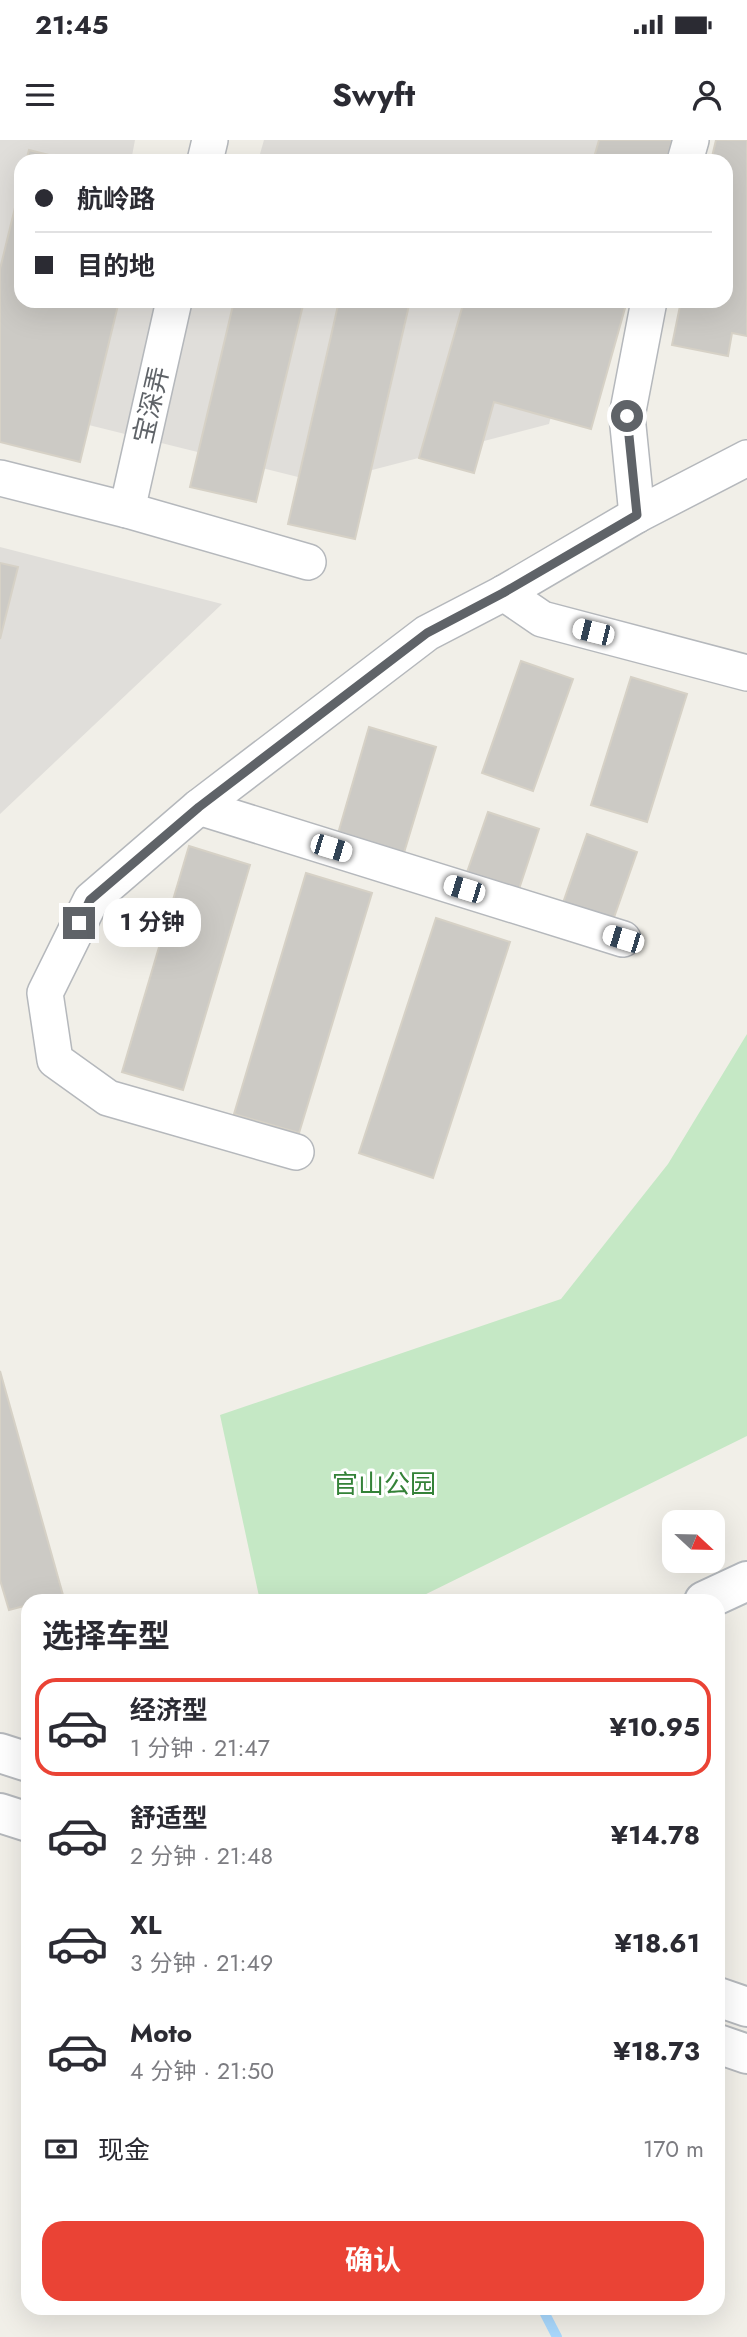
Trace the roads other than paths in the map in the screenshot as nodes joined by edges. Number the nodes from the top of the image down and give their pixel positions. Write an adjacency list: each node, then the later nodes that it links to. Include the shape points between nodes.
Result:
1 (172, 308): 5 (street, 宝深弄)
2 (648, 308): 6 (street, via 627,416)
3 (747, 458): 6 (street)
4 (0, 478): 5 (street)
5 (127, 509): 7 (street)
6 (637, 515): 8 (street)
7 (308, 562)
8 (503, 593): 9 (street, via 542,619); 10 (street, via 427,633)
9 (747, 673)
10 (199, 807): 11 (street); 12 (street, via 90,900 45,993 55,1060 108,1098)
11 (623, 939)
12 (296, 1152)
13 (747, 1581): 14 (street)
14 (719, 1594)
15 (0, 1753): 16 (street)
16 (21, 1760)
17 (0, 1813): 18 (street)
18 (21, 1820)
19 (725, 1999): 20 (street)
20 (747, 2007)
21 (725, 2046): 22 (street)
22 (747, 2054)

